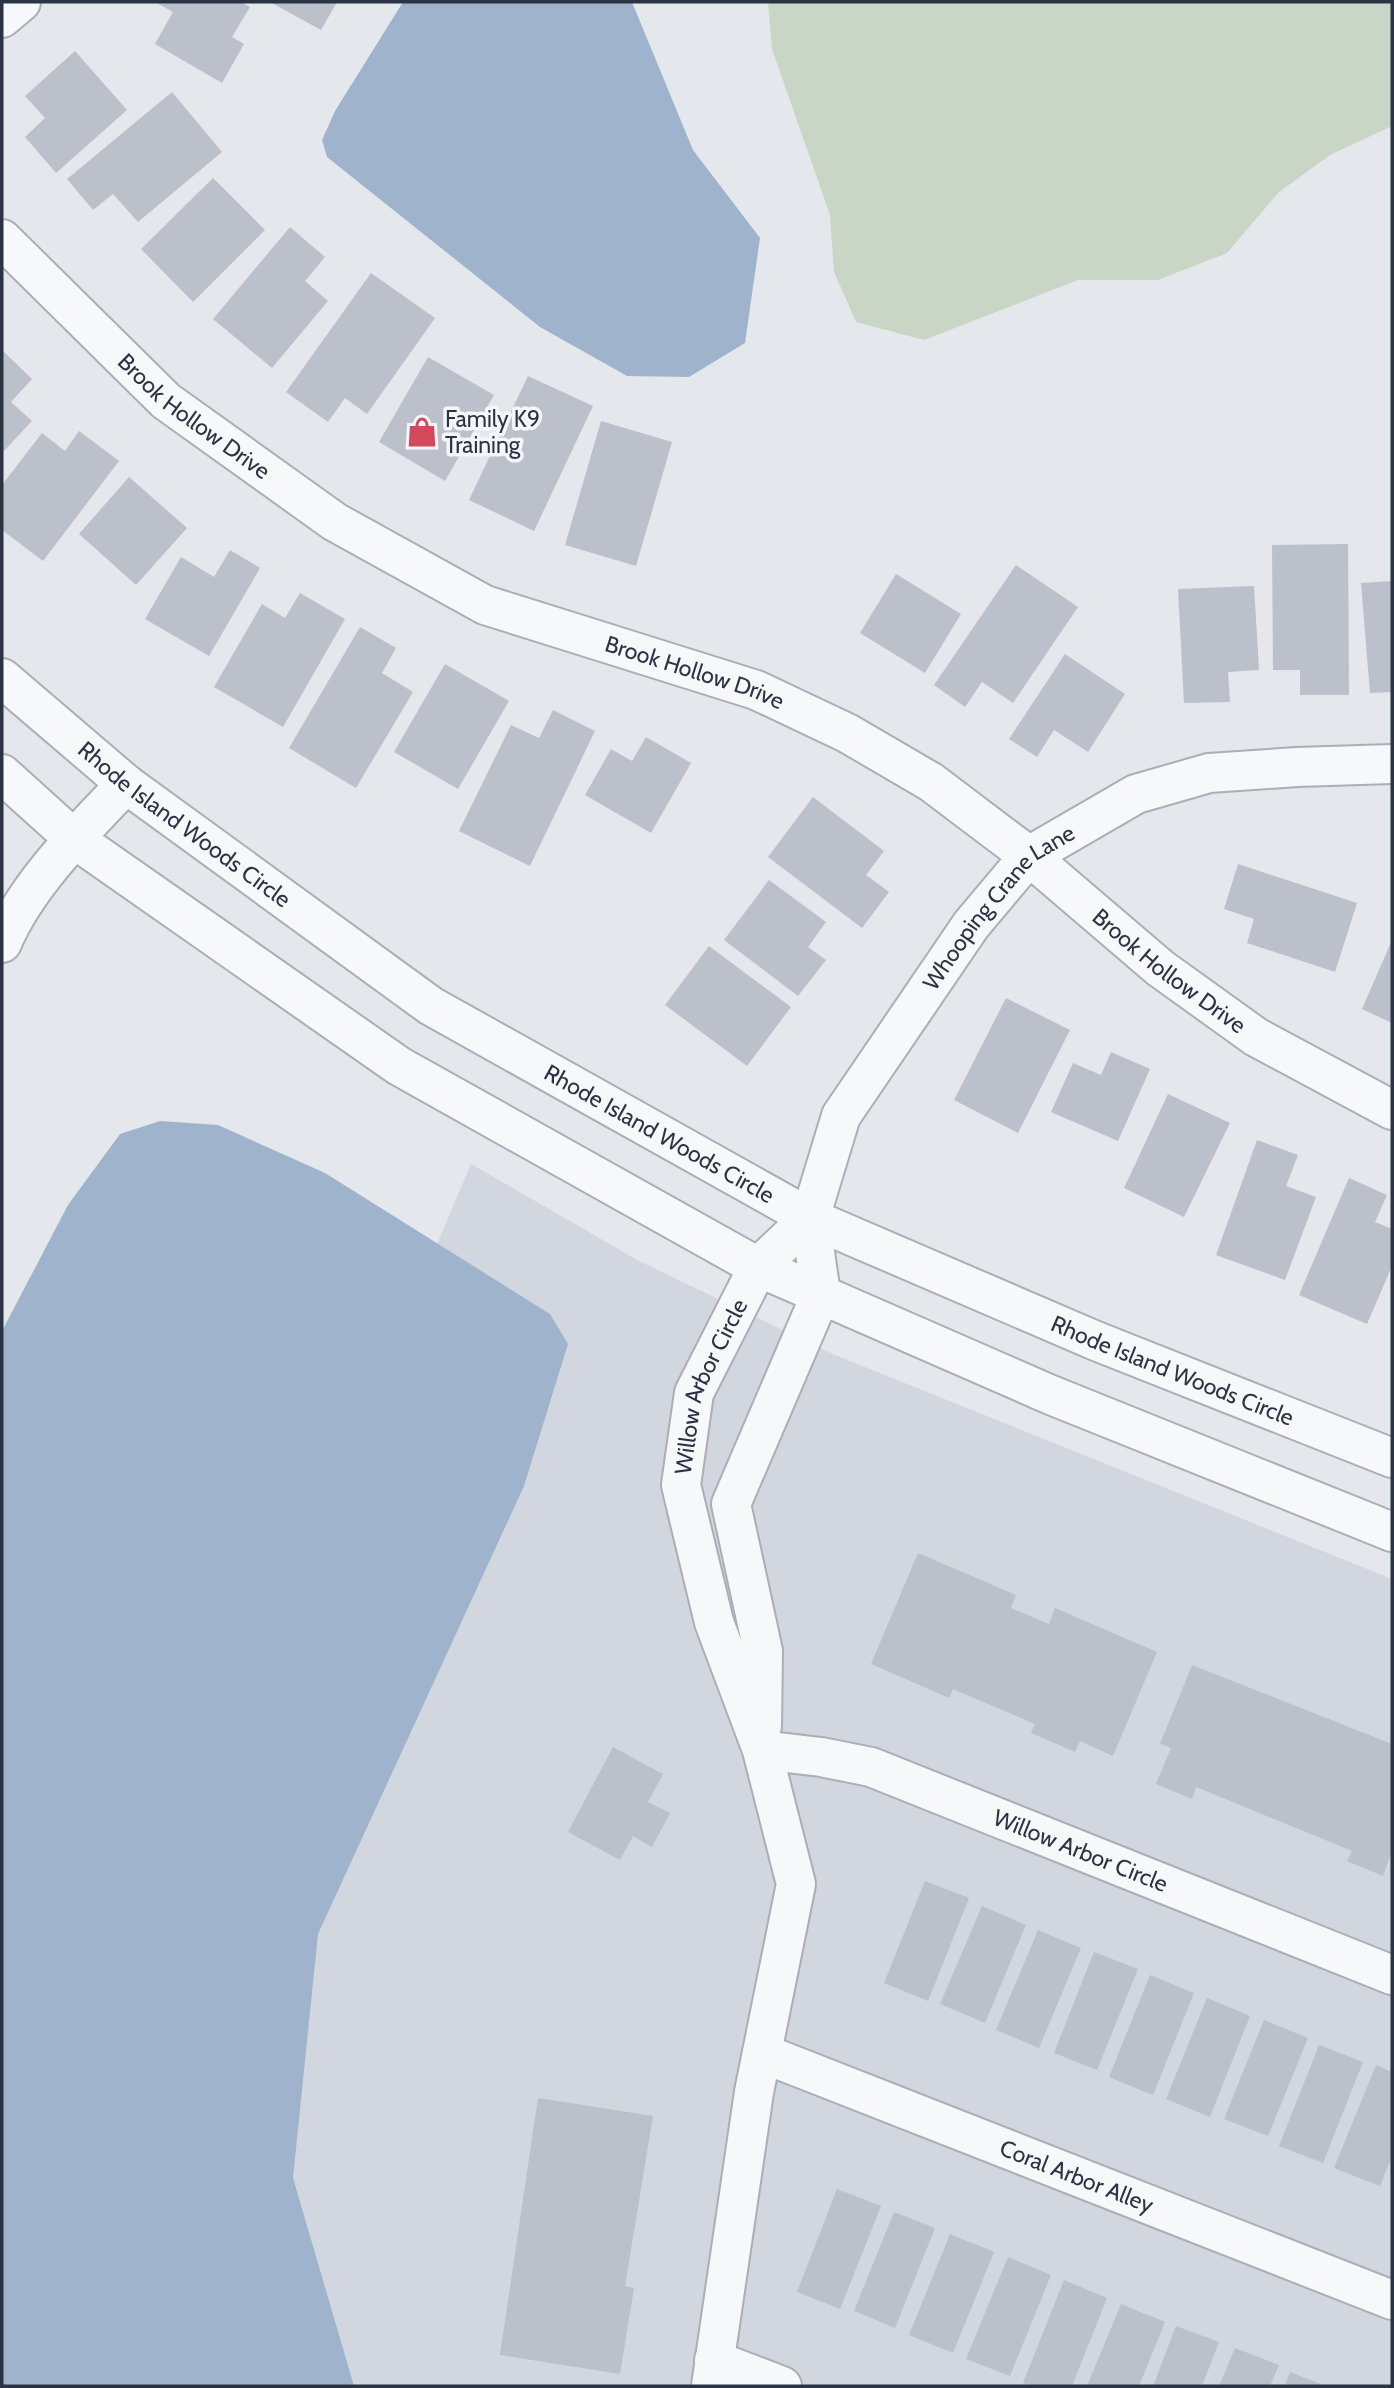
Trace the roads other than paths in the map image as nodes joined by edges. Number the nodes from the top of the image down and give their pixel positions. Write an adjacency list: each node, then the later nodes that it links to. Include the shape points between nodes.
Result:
1 (21, 2): 2 (street)
2 (2, 18)
3 (2, 239): 9 (street, Brook Hollow Drive, via 166,401 335,523 485,605 756,690 847,733 931,782)
4 (2, 678): 7 (street, Rhode Island Woods Circle)
5 (1392, 764): 9 (street, Whooping Crane Lane, via 1209,773 1136,794)
6 (2, 774): 8 (street)
7 (126, 783): 8 (street); 12 (street, Rhode Island Woods Circle, via 431,1006)
8 (73, 838): 10 (street, via 12,918); 13 (street, via 399,1066)
9 (1029, 856): 11 (street, Brook Hollow Drive, via 1160,968 1255,1038); 12 (street, Whooping Crane Lane, via 971,925 841,1116)
10 (2, 943)
11 (1392, 1110)
12 (810, 1218): 13 (street, Whooping Crane Lane); 14 (street); 15 (street, Rhode Island Woods Circle, via 1096,1340)
13 (758, 1267): 14 (street); 17 (street, Willow Arbor Circle, via 694,1392 681,1485 714,1622)
14 (821, 1294): 16 (street, via 1051,1395); 17 (street, Willow Arbor Circle, via 731,1504 762,1651)
15 (1392, 1458)
16 (1392, 1532)
17 (762, 1750): 18 (street, Willow Arbor Circle, via 871,1767); 19 (street, Willow Arbor Circle, via 796,1884)
18 (1392, 1975)
19 (762, 2053): 20 (street, Coral Arbor Alley); 21 (street, Willow Arbor Circle)
20 (1392, 2300)
21 (712, 2373): 22 (street)
22 (782, 2386)

